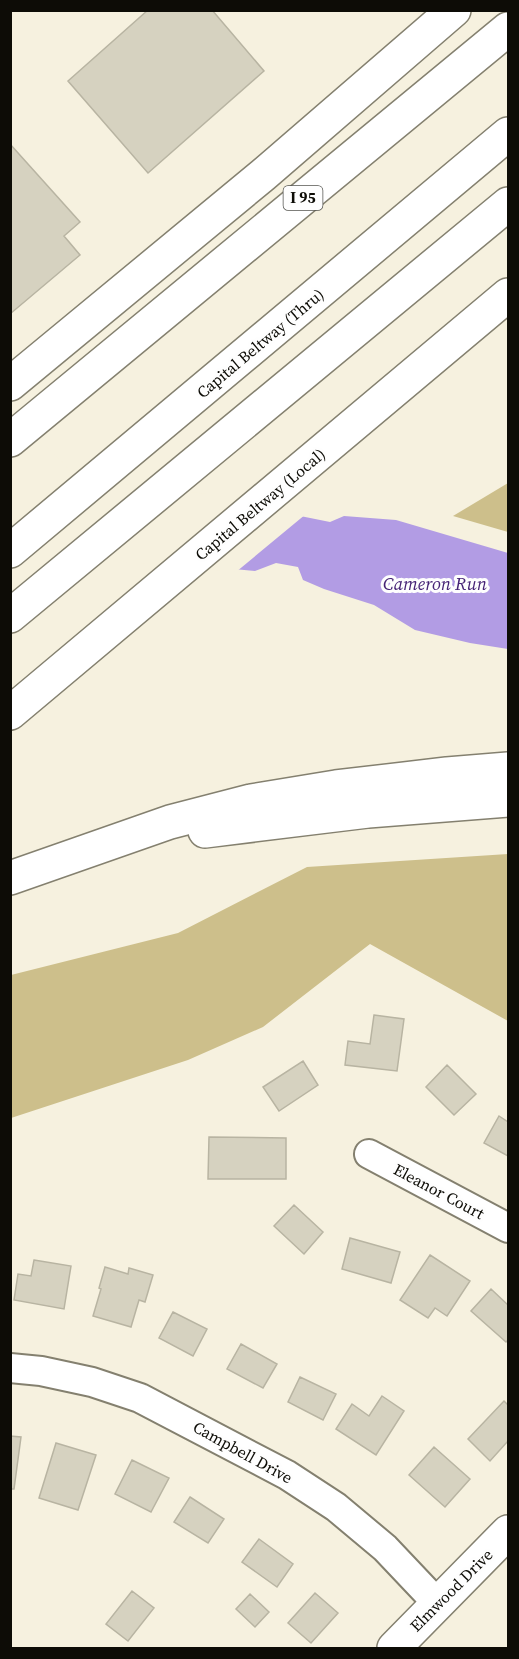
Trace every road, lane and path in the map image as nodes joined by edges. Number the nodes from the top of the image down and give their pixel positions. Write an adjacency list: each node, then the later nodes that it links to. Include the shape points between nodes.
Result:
1 (454, 10): 8 (main road, via 263,175)
2 (508, 29): 9 (main road, I 95)
3 (508, 134): 10 (main road, Capital Beltway (Thru))
4 (508, 204): 11 (main road)
5 (508, 295): 7 (main road, Capital Beltway (Local))
6 (508, 317): 7 (main road)
7 (458, 335): 12 (main road, Capital Beltway (Local))
8 (10, 384)
9 (10, 440)
10 (10, 551)
11 (10, 616)
12 (10, 713)
13 (508, 769): 15 (main road, via 336,787 251,801 170,822)
14 (508, 800): 15 (main road, via 368,811 209,830)
15 (74, 856): 16 (main road)
16 (10, 878)
17 (369, 1154): 18 (street, Eleanor Court)
18 (508, 1228)
19 (10, 1368): 21 (street, Campbell Drive, via 92,1382 140,1398 287,1474 336,1507 385,1548)
20 (508, 1532): 21 (main road, Elmwood Drive)
21 (438, 1604): 22 (main road, Elmwood Drive)
22 (394, 1648)

